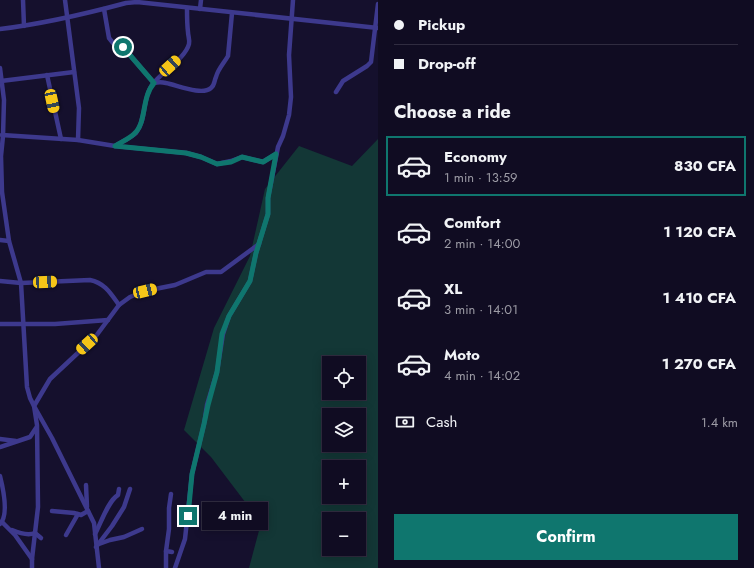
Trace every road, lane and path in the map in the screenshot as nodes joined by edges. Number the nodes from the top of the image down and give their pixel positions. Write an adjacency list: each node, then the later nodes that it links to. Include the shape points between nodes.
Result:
1 (23, 0): 15 (street)
2 (65, 0): 13 (street)
3 (201, 0): 11 (street)
4 (293, 0): 14 (street)
5 (137, 1): 6 (street); 7 (street)
6 (149, 1): 9 (street)
7 (127, 2): 10 (street)
8 (378, 4): 16 (street)
9 (187, 8): 11 (street); 22 (street, via 189,44 184,53)
10 (104, 9): 13 (street); 22 (street, via 109,38 113,43 123,47)
11 (200, 9): 12 (street)
12 (232, 13): 14 (street); 22 (street, via 228,56 210,89 203,91 164,82)
13 (67, 18): 15 (street); 19 (street)
14 (292, 19): 16 (street); 28 (street, via 289,115)
15 (24, 26): 17 (street)
16 (377, 28): 23 (street, via 371,62 343,80)
17 (0, 29)
18 (0, 68): 21 (street)
19 (74, 72): 20 (street); 26 (street, via 79,108)
20 (47, 75): 21 (street); 25 (street)
21 (1, 81): 24 (street, via 4,100)
22 (154, 83): 27 (street, via 146,96 144,115 135,134)
23 (336, 92)
24 (2, 135): 25 (street); 29 (street)
25 (61, 139): 26 (street)
26 (78, 140): 27 (street)
27 (115, 146): 28 (street, via 186,153 217,164 242,157 263,162)
28 (276, 154): 32 (street, via 268,198 268,214)
29 (1, 192): 31 (street)
30 (0, 240): 31 (street)
31 (9, 241): 34 (street)
32 (259, 244): 35 (street, via 221,272 206,272 175,285 145,291); 66 (street, via 250,281 229,316 222,334 217,372 192,474 185,539)
33 (0, 281): 34 (street)
34 (21, 284): 35 (street, via 96,281 107,288); 37 (street)
35 (119, 305): 36 (street)
36 (108, 320): 37 (street, via 55,324); 39 (street, via 96,336 50,379)
37 (23, 323): 38 (street); 39 (street, via 27,387)
38 (0, 324)
39 (34, 406): 40 (street); 50 (street)
40 (37, 425): 42 (street, via 30,437); 55 (street, via 38,507)
41 (0, 439): 42 (street)
42 (17, 441): 43 (street)
43 (0, 446)
44 (0, 476): 52 (street, via 4,500 4,516)
45 (86, 484): 50 (street)
46 (119, 489): 56 (street)
47 (130, 489): 59 (street, via 124,507)
48 (171, 494): 60 (street)
49 (52, 511): 51 (street)
50 (88, 511): 51 (street, via 82,515); 56 (street, via 94,523)
51 (78, 514): 57 (street)
52 (1, 523): 53 (street)
53 (9, 529): 55 (street, via 25,534); 62 (street)
54 (142, 529): 59 (street)
55 (35, 533): 58 (street); 62 (street)
56 (95, 534): 59 (street)
57 (66, 535)
58 (41, 538)
59 (97, 546): 64 (street)
60 (166, 551): 61 (street); 65 (street)
61 (172, 552)
62 (32, 559): 63 (street)
63 (32, 568)
64 (99, 568)
65 (166, 568)
66 (175, 568)

